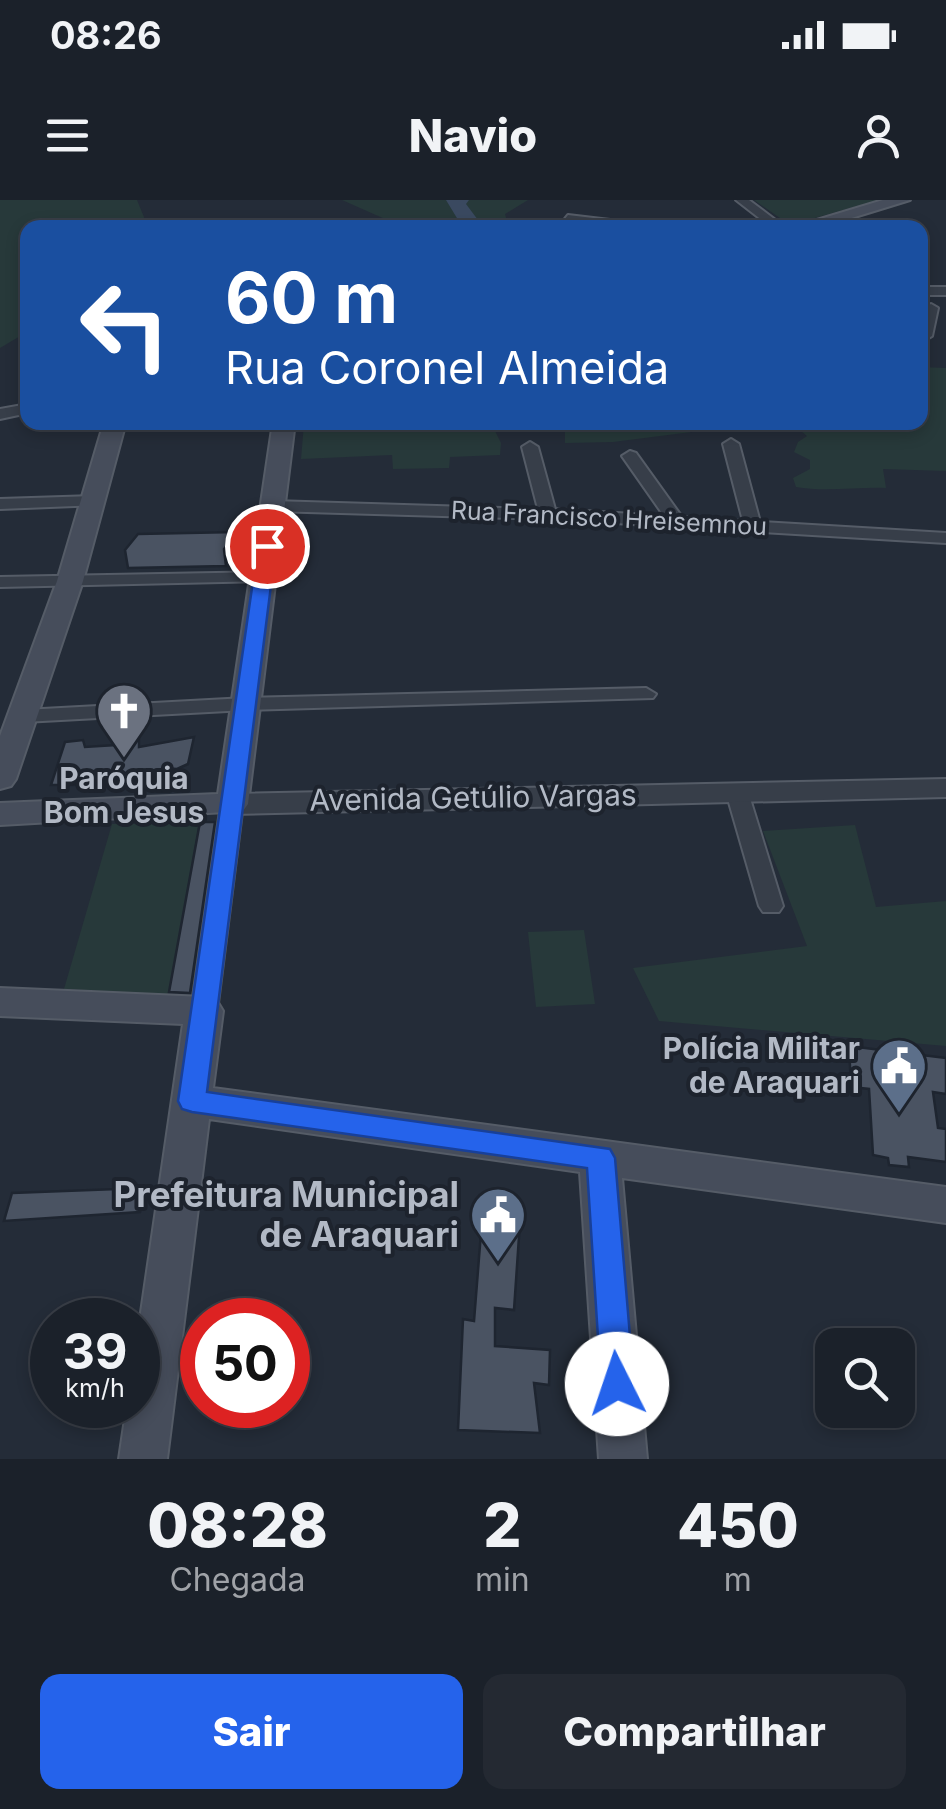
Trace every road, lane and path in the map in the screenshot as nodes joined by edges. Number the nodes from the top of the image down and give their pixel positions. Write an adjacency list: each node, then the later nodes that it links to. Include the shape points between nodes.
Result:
1 (742, 200): 5 (street)
2 (902, 200): 6 (main road)
3 (568, 218): 4 (street)
4 (583, 220)
5 (769, 220)
6 (828, 220)
7 (931, 308): 8 (street)
8 (928, 317)
9 (113, 430): 14 (main road)
10 (283, 430): 16 (main road)
11 (731, 444): 19 (street)
12 (530, 447): 17 (street)
13 (630, 456): 18 (street)
14 (94, 501): 15 (street); 22 (main road)
15 (0, 504)
16 (272, 506): 17 (street, Rua Francisco Hreisemnou); 21 (main road)
17 (548, 514): 18 (street, Rua Francisco Hreisemnou)
18 (676, 521): 19 (street, Rua Francisco Hreisemnou)
19 (753, 526): 20 (street, Rua Francisco Hreisemnou)
20 (946, 538)
21 (263, 577): 22 (street); 25 (main road)
22 (70, 581): 23 (street); 26 (main road)
23 (0, 582)
24 (646, 694): 25 (street)
25 (246, 704): 26 (street); 30 (main road)
26 (24, 716): 27 (main road)
27 (1, 773)
28 (946, 788): 29 (street, Avenida Getúlio Vargas)
29 (737, 792): 30 (street, Avenida Getúlio Vargas); 32 (street)
30 (232, 804): 31 (main road, Avenida Getúlio Vargas); 34 (street)
31 (0, 814)
32 (771, 906)
33 (0, 1002): 34 (main road)
34 (204, 1011): 35 (main road)
35 (192, 1101): 36 (main road); 38 (main road)
36 (600, 1158): 37 (main road); 39 (main road)
37 (946, 1205)
38 (143, 1459)
39 (623, 1459)

